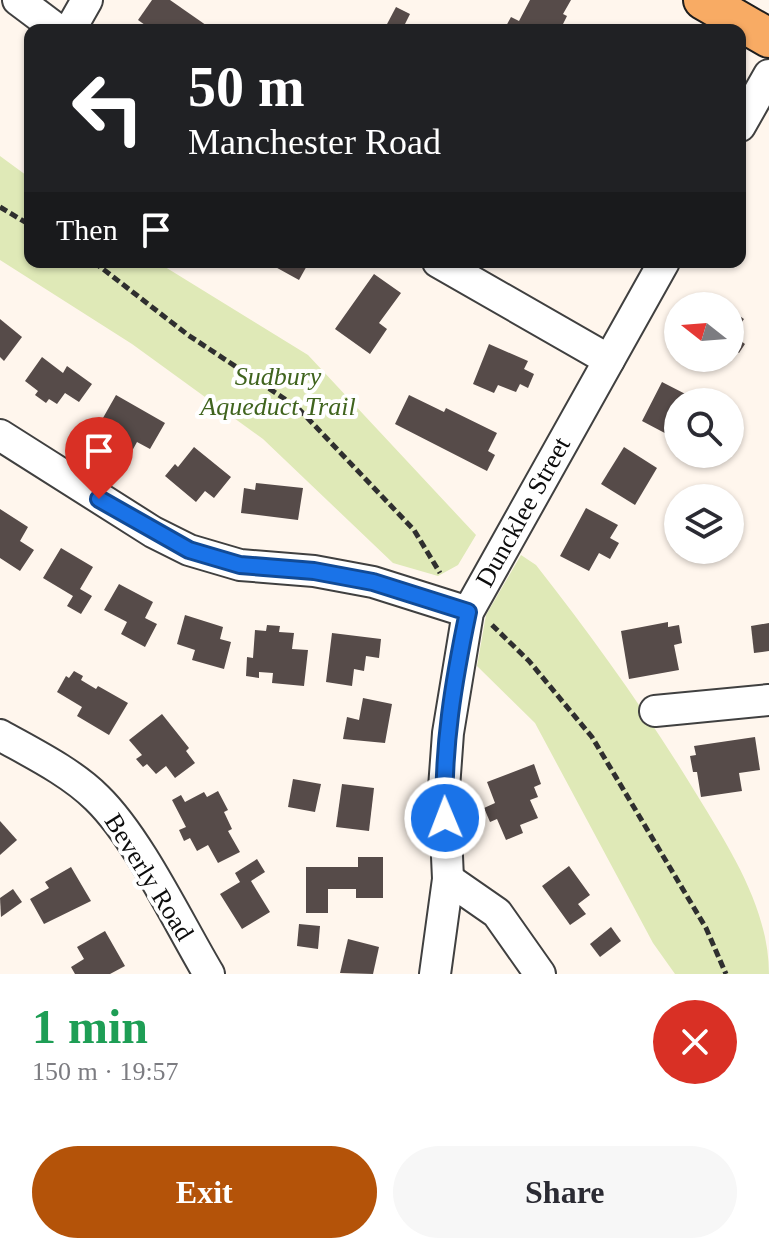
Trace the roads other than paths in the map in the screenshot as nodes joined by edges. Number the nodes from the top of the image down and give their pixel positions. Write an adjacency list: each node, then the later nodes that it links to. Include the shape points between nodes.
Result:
1 (18, 0): 4 (street)
2 (87, 0): 5 (street)
3 (703, 0): 6 (main road)
4 (50, 24)
5 (73, 24)
6 (745, 24)
7 (746, 25): 8 (main road)
8 (769, 38)
9 (769, 75): 10 (street)
10 (746, 115)
11 (448, 268): 13 (street)
12 (661, 268): 13 (street, Duncklee Street)
13 (609, 360): 15 (street, Duncklee Street)
14 (0, 435): 15 (street, via 189,550 240,565 373,582)
15 (468, 612): 19 (street, Duncklee Street, via 444,788)
16 (769, 700): 17 (street)
17 (655, 711)
18 (0, 735): 20 (street, Beverly Road, via 97,798 126,832)
19 (448, 879): 21 (street, Duncklee Street); 22 (street, via 497,913)
20 (209, 974)
21 (435, 974)
22 (540, 974)

